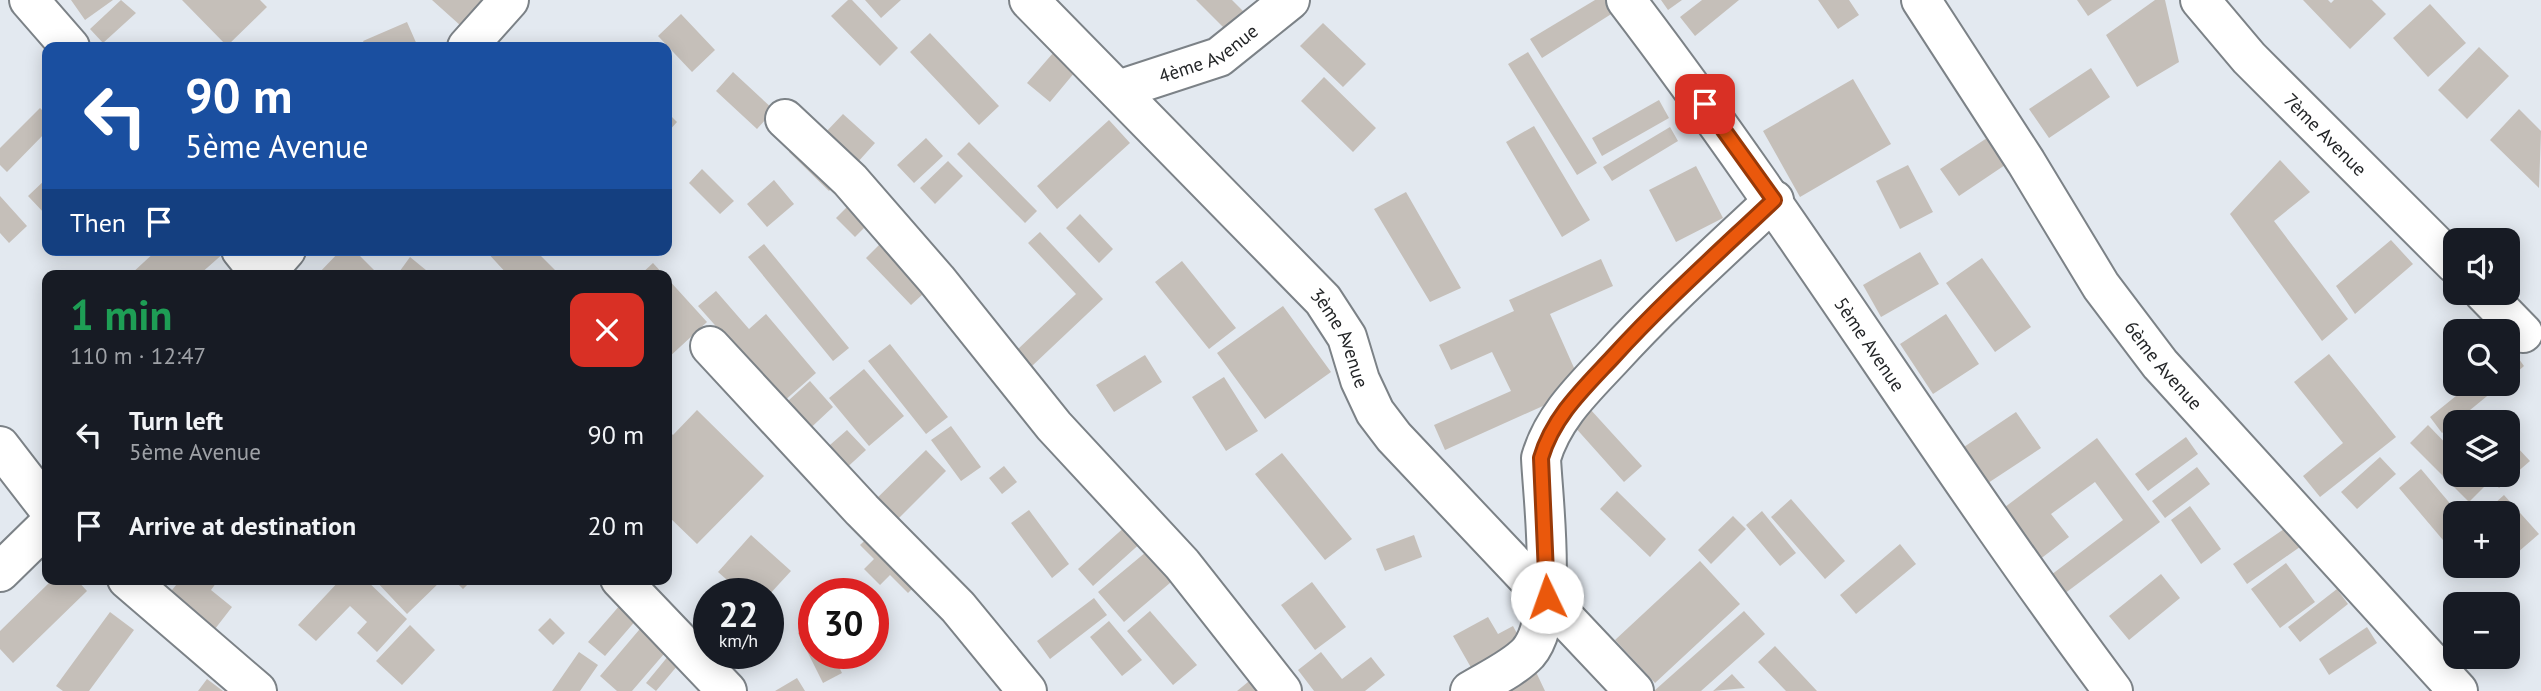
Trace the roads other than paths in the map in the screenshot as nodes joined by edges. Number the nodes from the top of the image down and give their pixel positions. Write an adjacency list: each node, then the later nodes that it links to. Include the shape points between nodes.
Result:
1 (29, 0): 8 (street)
2 (509, 0): 9 (street)
3 (1029, 0): 10 (street, 3ème Avenue)
4 (1290, 0): 10 (street, 4ème Avenue, via 1219,57)
5 (1626, 0): 12 (street, 5ème Avenue)
6 (1921, 0): 35 (street, 6ème Avenue, via 2101,286 2160,364)
7 (2200, 0): 13 (street, 7ème Avenue, via 2249,58)
8 (66, 42)
9 (471, 42)
10 (1118, 90): 27 (street, 3ème Avenue, via 1323,300 1346,337 1360,380 1382,421)
11 (785, 119): 31 (street, via 850,180 1054,426 1182,564)
12 (1774, 200): 27 (street, via 1660,306 1563,412 1547,436 1541,458); 34 (street, 5ème Avenue, via 1926,430)
13 (2443, 252)
14 (246, 256): 16 (street)
15 (280, 256): 17 (street)
16 (259, 270)
17 (268, 270)
18 (2496, 305): 19 (street)
19 (2524, 333)
20 (710, 346): 30 (street, via 958,607)
21 (0, 446): 22 (street)
22 (42, 501)
23 (42, 531): 24 (street)
24 (0, 572)
25 (134, 585): 28 (street)
26 (626, 585): 29 (street)
27 (1547, 597): 32 (street, via 1527,654); 33 (street, 3ème Avenue)
28 (257, 691)
29 (727, 691)
30 (1027, 691)
31 (1282, 691)
32 (1470, 691)
33 (1634, 691)
34 (2113, 691)
35 (2458, 691)

